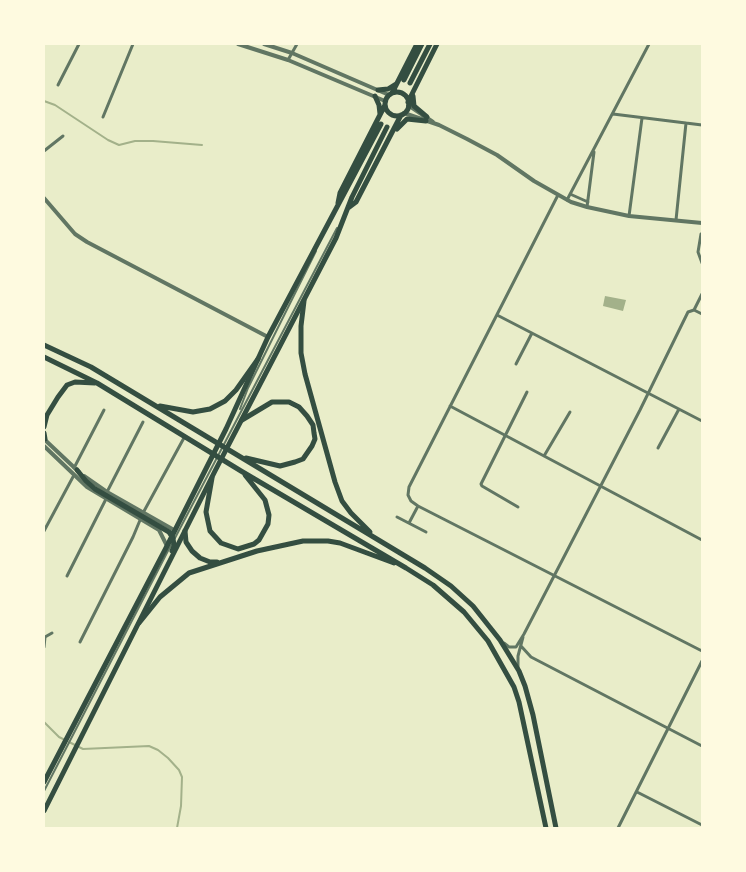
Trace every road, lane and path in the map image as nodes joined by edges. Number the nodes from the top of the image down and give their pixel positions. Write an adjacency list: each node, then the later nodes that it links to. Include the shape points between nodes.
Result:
1 (79, 44): 15 (street)
2 (133, 44): 25 (street)
3 (238, 44): 12 (street)
4 (264, 44): 11 (street)
5 (297, 44): 11 (street)
6 (418, 44): 13 (main road)
7 (422, 44): 13 (main road)
8 (430, 44): 14 (main road)
9 (437, 44): 17 (main road)
10 (649, 44): 23 (street)
11 (292, 53): 12 (street); 16 (street)
12 (288, 60): 19 (street)
13 (401, 81): 16 (main road, via 388,89); 18 (main road)
14 (410, 83)
15 (58, 85)
16 (378, 90): 18 (street)
17 (414, 91): 21 (main road); 27 (main road, via 413,104)
18 (390, 94): 20 (main road); 21 (main road, via 402,94)
19 (374, 96): 20 (street); 24 (main road)
20 (385, 103): 22 (main road, via 391,114); 24 (main road)
21 (408, 104): 22 (main road); 27 (street)
22 (402, 114): 27 (street); 33 (main road)
23 (613, 114): 26 (street); 34 (street)
24 (380, 116): 41 (main road, via 340,193)
25 (103, 117)
26 (642, 118): 28 (street); 44 (street)
27 (427, 119): 33 (main road, via 405,119); 37 (street, via 496,155)
28 (686, 123): 30 (street); 45 (street)
29 (381, 124): 41 (main road)
30 (702, 125)
31 (388, 127): 43 (main road)
32 (63, 136): 35 (street)
33 (388, 142): 43 (main road, via 356,202)
34 (594, 148): 36 (street); 40 (street)
35 (44, 151)
36 (570, 194): 39 (street); 40 (street)
37 (558, 195): 39 (street); 53 (street)
38 (44, 198): 55 (street, via 75,234 87,242)
39 (567, 200): 42 (street)
40 (588, 202): 42 (street)
41 (338, 204): 55 (main road); 68 (lane, via 248,388)
42 (587, 207): 44 (street)
43 (348, 209): 50 (main road); 68 (lane)
44 (630, 216): 45 (street)
45 (676, 220): 46 (street)
46 (702, 223)
47 (701, 234): 48 (street, via 698,252)
48 (702, 263)
49 (702, 294): 51 (street)
50 (304, 301): 69 (main road); 97 (main road, via 301,352 335,482 351,513)
51 (694, 310): 52 (street); 62 (street, via 688,312)
52 (702, 314)
53 (497, 315): 54 (street); 64 (street)
54 (532, 333): 59 (street); 62 (street)
55 (268, 337): 58 (main road)
56 (44, 345): 63 (main road, via 91,367)
57 (44, 357): 60 (main road)
58 (258, 358): 63 (main road, via 236,390 210,409 193,412); 94 (main road)
59 (516, 364)
60 (97, 383): 72 (main road, via 67,385 52,407); 75 (main road)
61 (527, 392): 74 (street)
62 (649, 393): 65 (street); 84 (street)
63 (153, 404): 79 (main road)
64 (450, 406): 74 (street); 87 (street, via 408,487 411,502)
65 (679, 409): 70 (street); 78 (street)
66 (104, 410): 81 (street)
67 (570, 412): 80 (street)
68 (239, 413): 83 (lane)
69 (242, 420): 79 (main road, via 272,402 289,402 307,416 313,425 314,439 302,459 280,466); 83 (main road)
70 (702, 420)
71 (143, 422): 85 (street)
72 (44, 427)
73 (44, 433): 76 (main road)
74 (505, 435): 80 (street); 88 (street, via 481,485)
75 (186, 436): 82 (main road); 89 (street)
76 (44, 439): 81 (street)
77 (44, 446): 81 (street)
78 (658, 448)
79 (241, 456): 97 (main road)
80 (544, 456): 84 (street)
81 (75, 471): 85 (street); 86 (street, via 87,487); 93 (street); 104 (main road, via 95,489 161,526 172,538 171,555)
82 (241, 471): 83 (main road, via 265,500 269,515 259,540 238,549 226,547 215,538 207,523); 101 (main road)
83 (210, 475): 95 (main road); 115 (lane)
84 (601, 486): 98 (street); 103 (street)
85 (107, 492): 89 (street)
86 (106, 499): 91 (street); 102 (street)
87 (418, 506): 92 (street); 103 (street)
88 (518, 506)
89 (143, 512): 91 (street); 94 (street)
90 (397, 517): 92 (street)
91 (141, 520): 99 (street, via 159,530); 108 (street)
92 (409, 523): 96 (street)
93 (44, 530)
94 (174, 530): 99 (main road)
95 (185, 531): 100 (main road, via 186,542 196,554 210,562); 104 (main road)
96 (426, 532)
97 (379, 540): 107 (main road, via 451,586 478,611)
98 (702, 540)
99 (167, 546): 115 (main road)
100 (220, 562): 101 (main road, via 302,541 328,541); 104 (main road, via 189,574 160,597)
101 (406, 568): 123 (main road, via 433,585 464,612 499,657 519,702)
102 (67, 576)
103 (555, 576): 106 (street); 111 (street)
104 (138, 623): 121 (main road)
105 (52, 634): 110 (street, via 45,637)
106 (524, 634): 107 (street, via 513,648); 109 (street)
107 (500, 640): 113 (main road)
108 (80, 642)
109 (521, 646): 113 (street); 114 (street, via 532,657)
110 (44, 647)
111 (702, 651)
112 (702, 661): 114 (street)
113 (519, 671): 124 (main road, via 530,701)
114 (668, 728): 116 (street); 120 (street)
115 (73, 730): 117 (main road)
116 (702, 746)
117 (61, 753): 118 (main road); 119 (lane)
118 (44, 782)
119 (44, 791)
120 (636, 792): 122 (street); 125 (street)
121 (44, 811)
122 (702, 825)
123 (544, 828)
124 (556, 828)
125 (618, 828)

